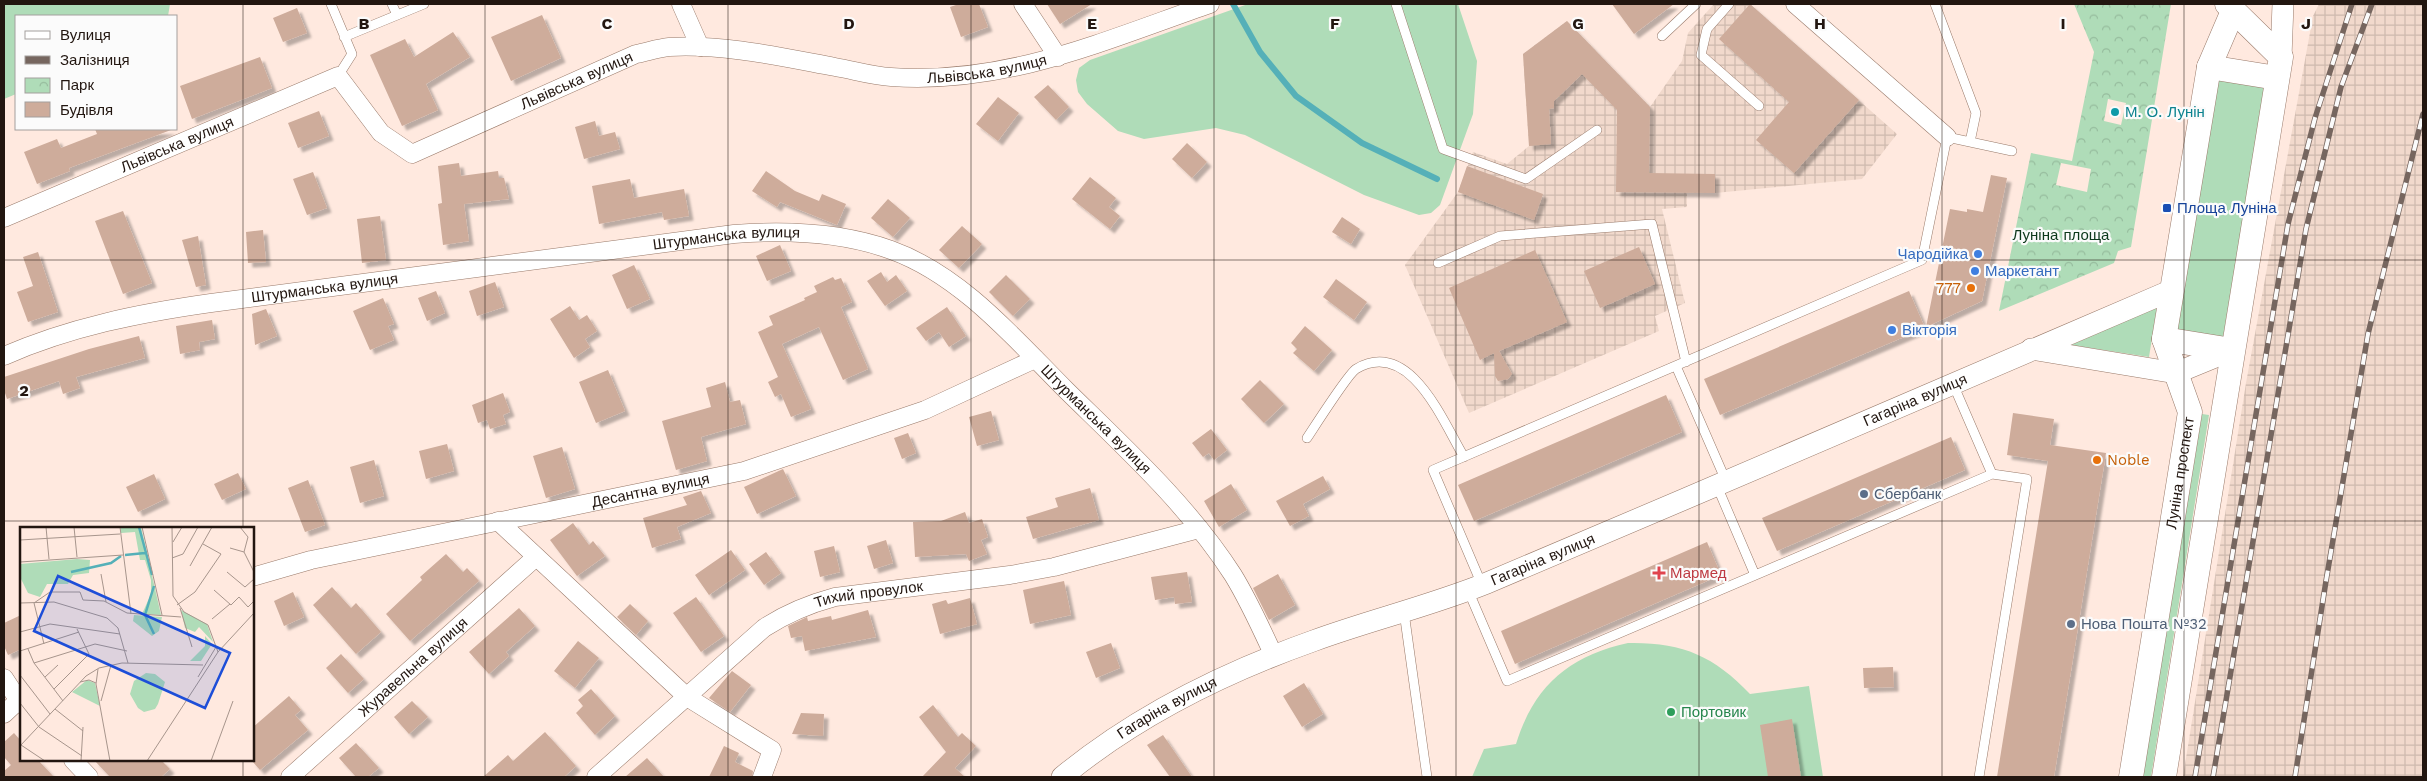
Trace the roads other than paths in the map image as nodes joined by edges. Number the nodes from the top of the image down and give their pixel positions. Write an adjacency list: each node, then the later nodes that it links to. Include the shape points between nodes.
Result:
1 (331, 4): 16 (lane)
2 (392, 4): 14 (lane)
3 (424, 4): 14 (lane)
4 (680, 4): 17 (street)
5 (1023, 4): 18 (street)
6 (1396, 4): 23 (lane, via 1443,149 1526,180)
7 (1696, 4): 15 (lane)
8 (1729, 4): 22 (lane, via 1707,29 1701,55)
9 (1795, 4): 24 (street)
10 (1935, 4): 25 (lane, via 1976,113)
11 (2283, 4): 20 (street)
12 (1203, 6): 18 (street, Львівська вулиця)
13 (2234, 6): 19 (main road, Луніна проспект); 20 (main road)
14 (397, 15): 16 (lane)
15 (1662, 36)
16 (344, 37): 21 (lane, via 352,54)
17 (700, 46): 18 (street, Львівська вулиця, via 757,52 889,77 952,78 1004,71); 21 (street, Львівська вулиця, via 668,47 636,54 412,154 381,132)
18 (1058, 57)
19 (2209, 67): 20 (main road); 29 (main road, Луніна проспект)
20 (2279, 67): 32 (main road)
21 (338, 76): 27 (street, Львівська вулиця)
22 (1759, 106)
23 (1597, 130)
24 (1947, 137): 25 (lane); 35 (lane, via 1922,260)
25 (1970, 142): 26 (lane)
26 (2012, 151)
27 (4, 218)
28 (1438, 263): 35 (lane, via 1500,236 1652,224)
29 (2172, 290): 30 (main road, Луніна проспект); 31 (street, Гагаріна вулиця)
30 (2164, 339): 32 (main road); 37 (main road, Луніна проспект)
31 (2031, 350): 37 (street); 38 (street, Гагаріна вулиця)
32 (2232, 350): 37 (street); 66 (main road)
33 (4, 356): 34 (street, Штурманська вулиця, via 84,328 156,311 775,231 851,239 892,250 934,271 972,299)
34 (1035, 359): 43 (street, Десантна вулиця, via 925,410 744,471); 44 (street, Штурманська вулиця, via 1159,483)
35 (1686, 362): 36 (lane)
36 (1676, 366): 40 (lane); 42 (lane)
37 (2176, 373): 65 (main road, Луніна проспект, via 2190,412)
38 (1953, 383): 41 (lane); 42 (street, Гагаріна вулиця)
39 (1306, 438): 40 (lane, via 1355,370 1377,362 1400,366 1418,380)
40 (1464, 457): 48 (lane, via 1433,470)
41 (1992, 474): 46 (lane); 64 (lane, via 2027,479)
42 (1721, 483): 46 (lane); 48 (street, Гагаріна вулиця)
43 (498, 522): 45 (street); 47 (street, Десантна вулиця, via 311,560)
44 (1199, 528): 50 (street, Штурманська вулиця, via 1255,614); 52 (street, Тихий провулок, via 1054,567 835,597 810,604 764,628)
45 (536, 556): 52 (street); 58 (street, Журавельна вулиця)
46 (1755, 575): 48 (lane, via 1507,681)
47 (254, 576)
48 (1475, 587): 49 (street, Гагаріна вулиця)
49 (1404, 612): 50 (street, Гагаріна вулиця); 63 (lane)
50 (1274, 656): 55 (street, Гагаріна вулиця, via 1208,684 1151,714)
51 (4, 678): 53 (street)
52 (687, 696): 59 (street, Тихий провулок); 60 (street, via 772,750)
53 (20, 701): 54 (street)
54 (4, 714)
55 (1094, 752): 61 (street, Гагаріна вулиця); 62 (street)
56 (74, 761): 57 (street)
57 (89, 777)
58 (290, 777)
59 (596, 777)
60 (762, 777)
61 (1062, 777)
62 (1084, 777)
63 (1427, 777)
64 (1979, 777)
65 (2131, 777)
66 (2164, 777)

